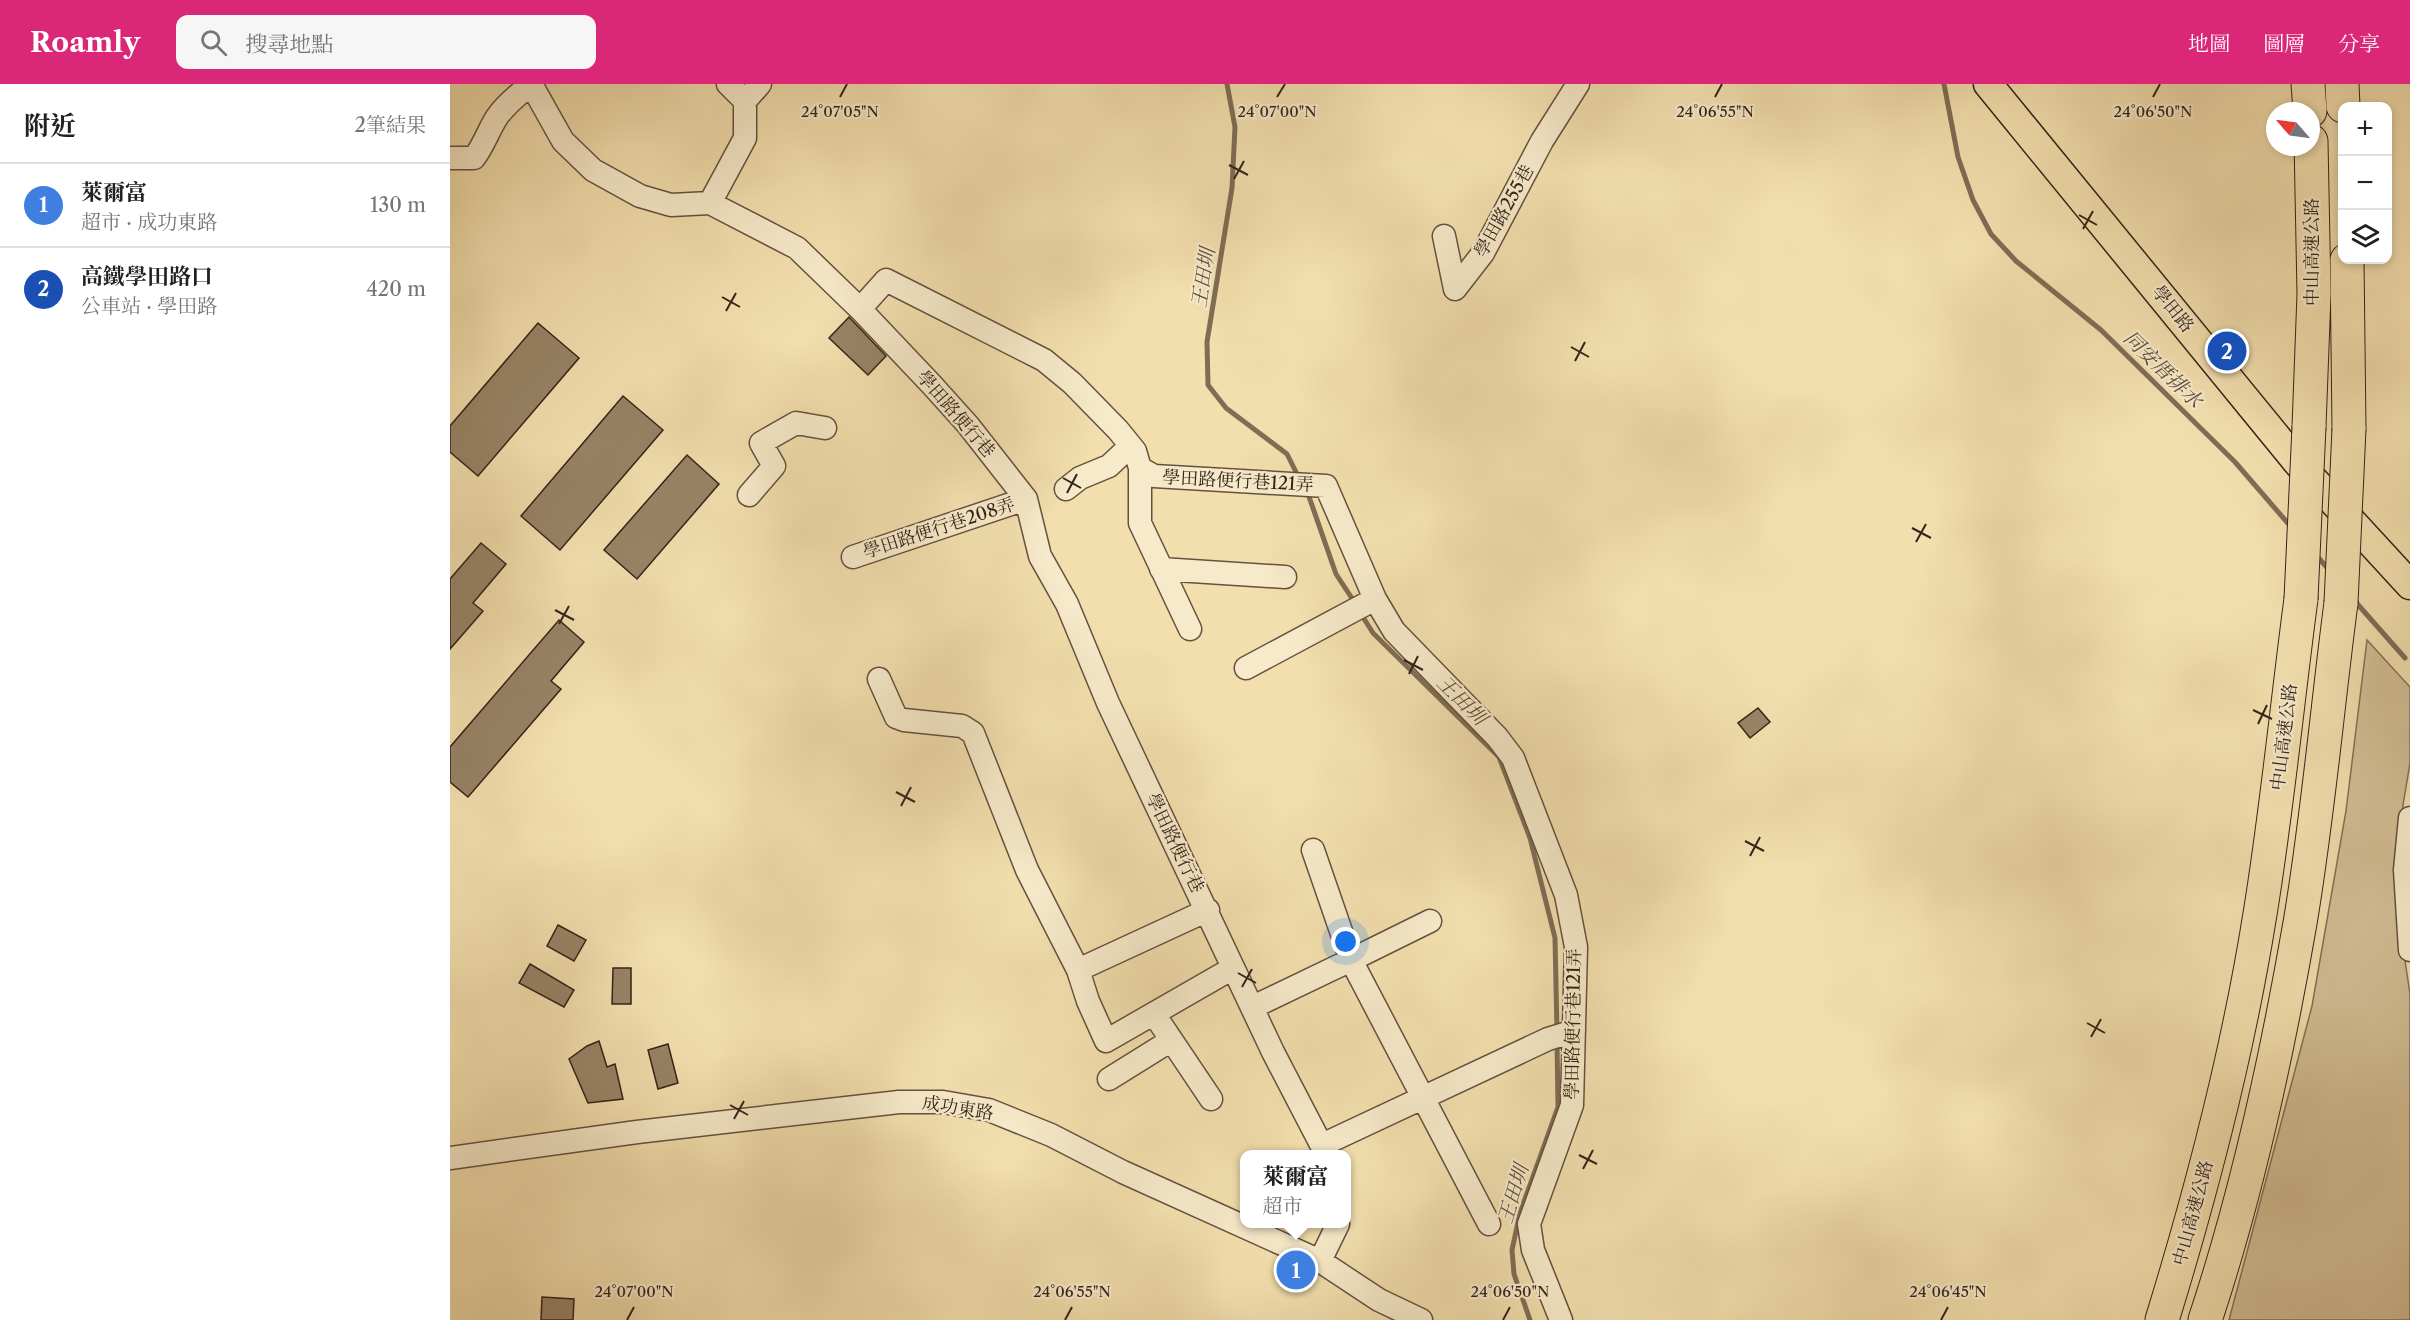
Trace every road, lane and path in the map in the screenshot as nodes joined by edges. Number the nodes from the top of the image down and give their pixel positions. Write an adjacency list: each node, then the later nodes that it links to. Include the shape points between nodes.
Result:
1 (531, 84): 12 (street, via 506,106 474,158); 13 (street, via 563,141 592,170 640,196 671,205)
2 (728, 84): 8 (street)
3 (759, 84): 8 (street)
4 (1578, 84): 14 (street, 學田路255巷, via 1542,141 1483,252 1455,289)
5 (1988, 84): 25 (main road, 學田路, via 2297,462)
6 (2308, 84): 9 (highway)
7 (2342, 84): 10 (highway)
8 (745, 101): 13 (street, via 745,138)
9 (2309, 102)
10 (2343, 102)
11 (2311, 156): 54 (highway, 中山高速公路, bridge, via 2314,294 2301,599 2260,916 2223,1100 2192,1225)
12 (450, 158)
13 (710, 203): 16 (street, 學田路便行巷, via 797,248)
14 (1444, 236)
15 (2347, 264): 55 (highway, 中山高速公路, bridge, via 2349,429 2341,603 2300,922 2262,1109)
16 (860, 309): 18 (street, 學田路便行巷121弄, via 886,280 1044,360 1072,383); 21 (street, 學田路便行巷, via 968,425)
17 (825, 428): 20 (street, via 796,423 761,443 774,466)
18 (1137, 459): 19 (street, via 1125,451 1109,466 1080,478); 23 (street, via 1140,523); 26 (street, 學田路便行巷121弄, via 1154,476 1326,486)
19 (1066, 489)
20 (748, 495)
21 (1026, 499): 22 (street, 學田路便行巷208弄); 32 (street, 學田路便行巷, via 1040,556 1067,604 1108,703)
22 (853, 556)
23 (1161, 569): 24 (street); 27 (street)
24 (1285, 576)
25 (2410, 585)
26 (1375, 599): 28 (street); 40 (street, 學田路便行巷121弄, via 1394,631 1513,758 1566,896 1576,947)
27 (1190, 629)
28 (1246, 668)
29 (879, 679): 37 (street, via 896,717 962,726 973,733 1027,870)
30 (2410, 818): 34 (street, via 2405,870)
31 (1313, 850): 35 (street)
32 (1208, 910): 36 (street, 學田路便行巷); 37 (street, 學田路便行巷)
33 (1430, 921): 35 (street)
34 (2410, 950)
35 (1351, 960): 38 (street); 44 (street)
36 (1233, 968): 38 (street, 學田路便行巷); 39 (street)
37 (1078, 970): 39 (street, via 1106,1041)
38 (1253, 1007): 45 (street, 學田路便行巷)
39 (1154, 1014): 41 (street)
40 (1574, 1031): 44 (street, 學田路便行巷, via 1548,1039); 53 (street, 學田路便行巷121弄, via 1572,1105 1529,1224 1533,1250)
41 (1170, 1041): 42 (street); 43 (street)
42 (1109, 1079)
43 (1211, 1099)
44 (1424, 1099): 45 (street, 學田路便行巷); 47 (street)
45 (1324, 1150)
46 (450, 1158): 48 (street, 成功東路, via 899,1102 943,1102 989,1110 1051,1135)
47 (1489, 1224)
48 (1240, 1225)
49 (1247, 1228): 51 (street, 成功東路)
50 (1336, 1228): 51 (street)
51 (1320, 1261): 52 (street, 成功東路, via 1379,1300)
52 (1421, 1320)
53 (1561, 1320)
54 (2162, 1320)
55 (2205, 1320)

